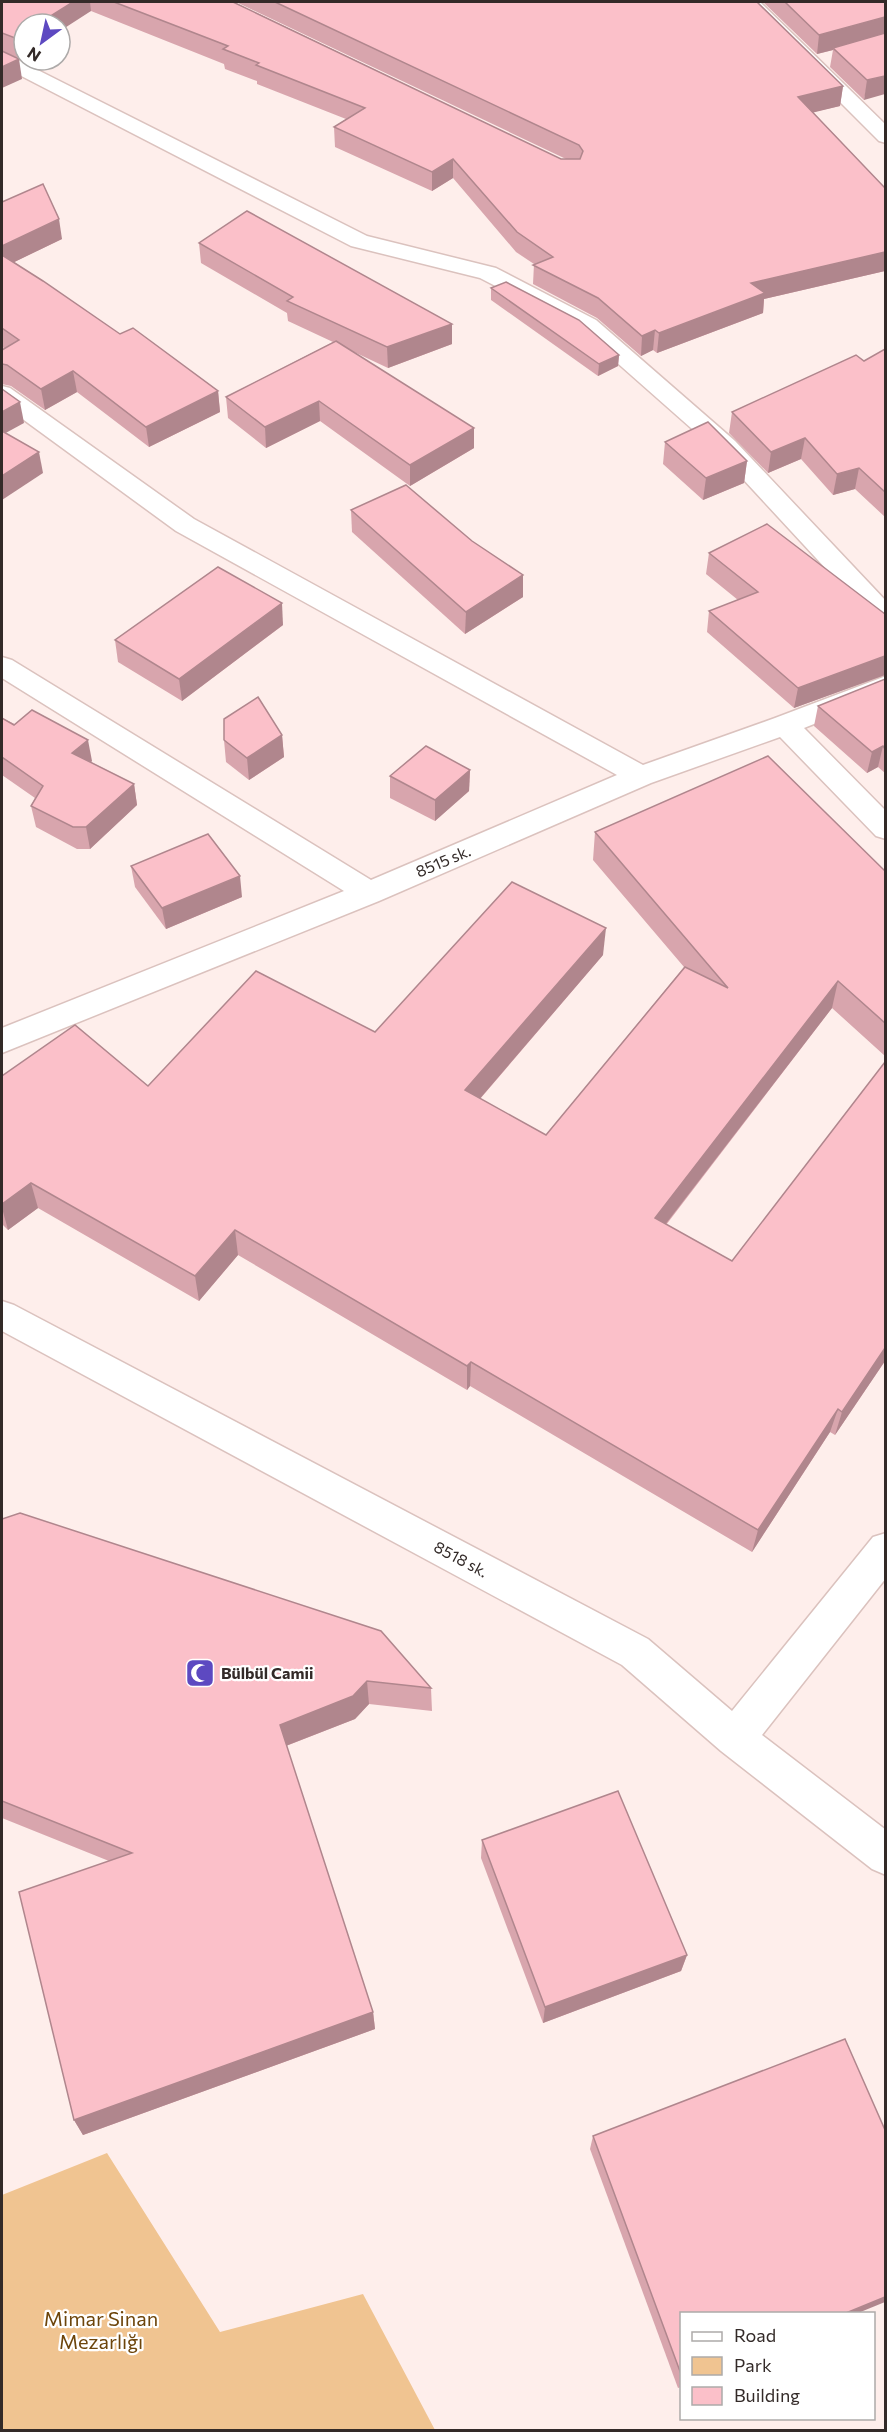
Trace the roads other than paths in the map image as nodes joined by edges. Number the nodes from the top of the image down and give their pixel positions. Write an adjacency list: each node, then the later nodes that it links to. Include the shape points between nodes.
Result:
1 (749, 2): 4 (street)
2 (2, 58): 7 (street, via 359,242 488,273 588,325 726,446)
3 (833, 58): 4 (street)
4 (812, 64): 5 (street)
5 (885, 137)
6 (2, 393): 11 (street, via 185,525)
7 (885, 618)
8 (2, 666): 13 (street)
9 (885, 685): 10 (street, 8515 sk.)
10 (785, 725): 11 (street, 8515 sk.); 12 (street)
11 (641, 776): 13 (street, 8515 sk.)
12 (885, 829)
13 (369, 893): 14 (street, 8515 sk.)
14 (2, 1041)
15 (2, 1315): 17 (street, 8518 sk., via 635,1652)
16 (885, 1549): 17 (street)
17 (735, 1738): 18 (street, 8518 sk.)
18 (885, 1855)

